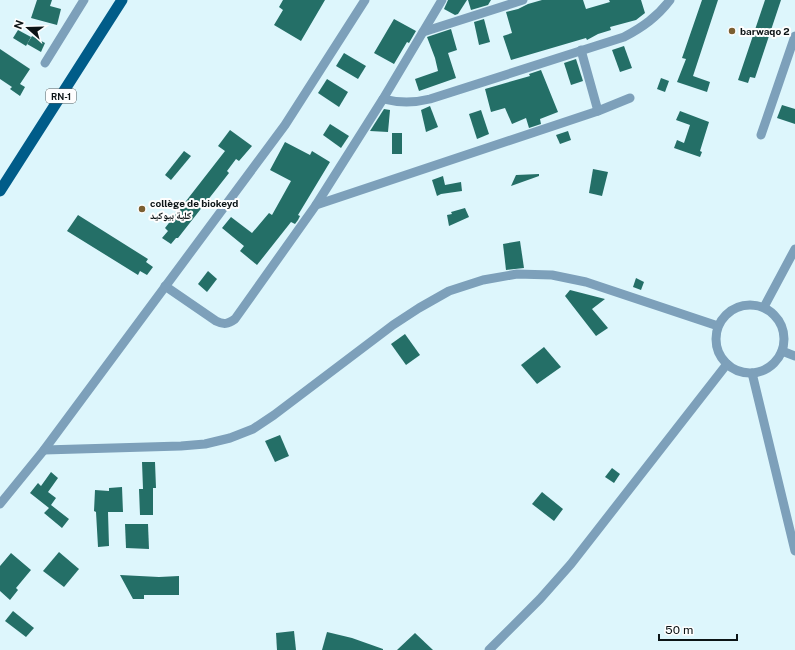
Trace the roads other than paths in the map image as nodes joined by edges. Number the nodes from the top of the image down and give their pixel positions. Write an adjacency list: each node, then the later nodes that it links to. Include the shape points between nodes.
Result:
1 (84, 0): 11 (street)
2 (122, 0): 16 (main road, RN-1)
3 (365, 0): 19 (street, via 285,125)
4 (442, 0): 8 (street)
5 (523, 0): 7 (street)
6 (670, 0): 10 (street, via 638,30 624,37)
7 (513, 2): 8 (street)
8 (423, 32): 13 (street)
9 (795, 36): 15 (street)
10 (580, 50): 13 (street, via 430,99 402,102); 14 (street)
11 (45, 63)
12 (630, 98): 14 (street)
13 (383, 99): 17 (street)
14 (598, 111): 17 (street)
15 (761, 135)
16 (0, 192)
17 (316, 205): 19 (street, via 230,323 222,324 216,321)
18 (795, 249): 20 (street)
19 (165, 286): 26 (street)
20 (764, 307): 21 (street, via 753,304 732,309); 22 (street, via 778,318 782,326)
21 (718, 326): 24 (street, via 716,346); 26 (street, via 586,282 559,276 517,274 483,280 450,291 419,308 274,415 253,429 230,438 206,444 181,446)
22 (782, 352): 23 (street); 25 (street, via 773,364)
23 (795, 356)
24 (727, 364): 25 (street, via 738,371); 29 (street, via 572,564)
25 (752, 373): 28 (street)
26 (44, 450): 27 (street)
27 (0, 504)
28 (795, 551)
29 (489, 650)

